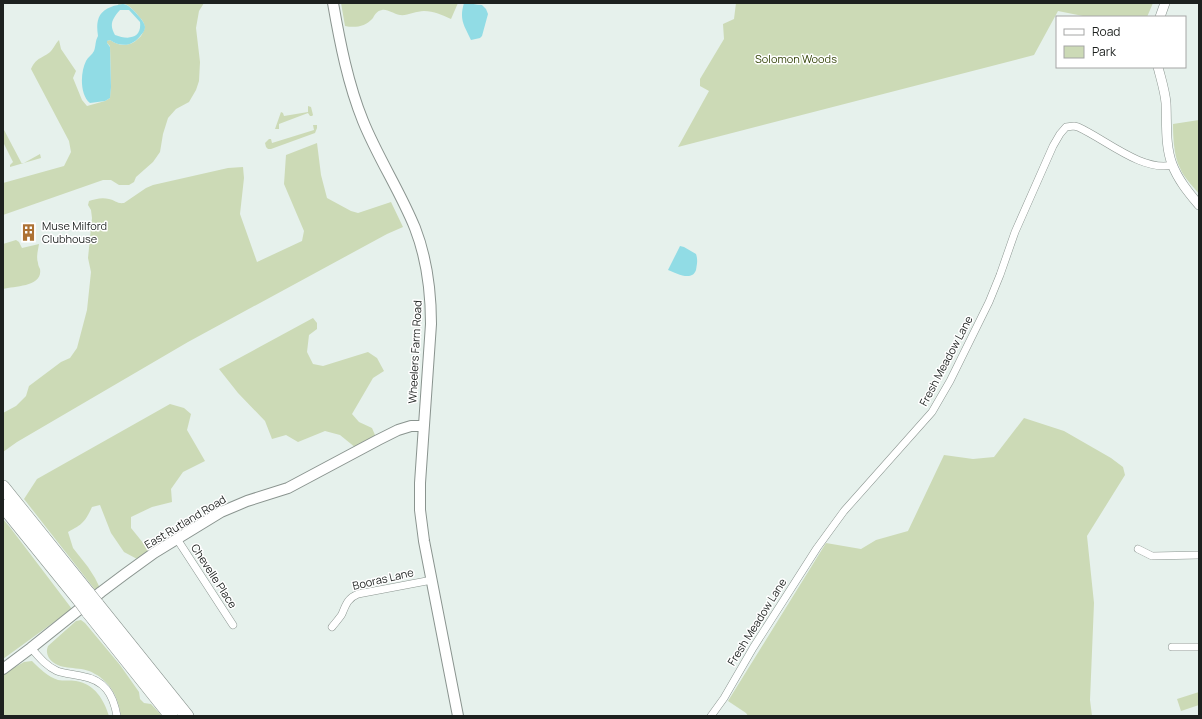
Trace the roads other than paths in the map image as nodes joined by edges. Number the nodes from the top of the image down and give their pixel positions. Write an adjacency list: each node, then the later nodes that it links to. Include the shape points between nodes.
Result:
1 (333, 3): 7 (main road, Wheelers Farm Road, via 356,103 372,142 415,229 426,268 431,314)
2 (1165, 3): 3 (street)
3 (1160, 16)
4 (1158, 68): 5 (street, via 1165,96 1167,141)
5 (1172, 165): 6 (street); 26 (street, Fresh Meadow Lane, via 1164,167 1146,164 1078,127 1070,126 1063,130 1053,146 1015,232 989,302 944,391 926,420 844,511 817,548)
6 (1199, 205)
7 (424, 426): 10 (main road, East Rutland Road, via 411,426 389,434 288,488 228,509); 13 (main road, Wheelers Farm Road, via 420,510)
8 (3, 487): 14 (highway)
9 (3, 506): 14 (highway)
10 (176, 539): 16 (street, Chevelle Place); 19 (main road, East Rutland Road, via 107,587)
11 (1138, 549): 12 (street, via 1152,556)
12 (1199, 556)
13 (432, 580): 17 (street, Booras Lane, via 353,596 346,602); 25 (main road, Wheelers Farm Road)
14 (84, 598): 15 (highway, bridge)
15 (93, 608): 23 (highway); 24 (highway)
16 (233, 625)
17 (332, 627)
18 (1199, 647): 20 (street)
19 (31, 648): 21 (main road, East Rutland Road); 22 (street, via 45,663 58,671 90,678 104,686 113,699)
20 (1172, 648)
21 (3, 669)
22 (117, 716)
23 (172, 716)
24 (187, 716)
25 (458, 716)
26 (712, 716)

